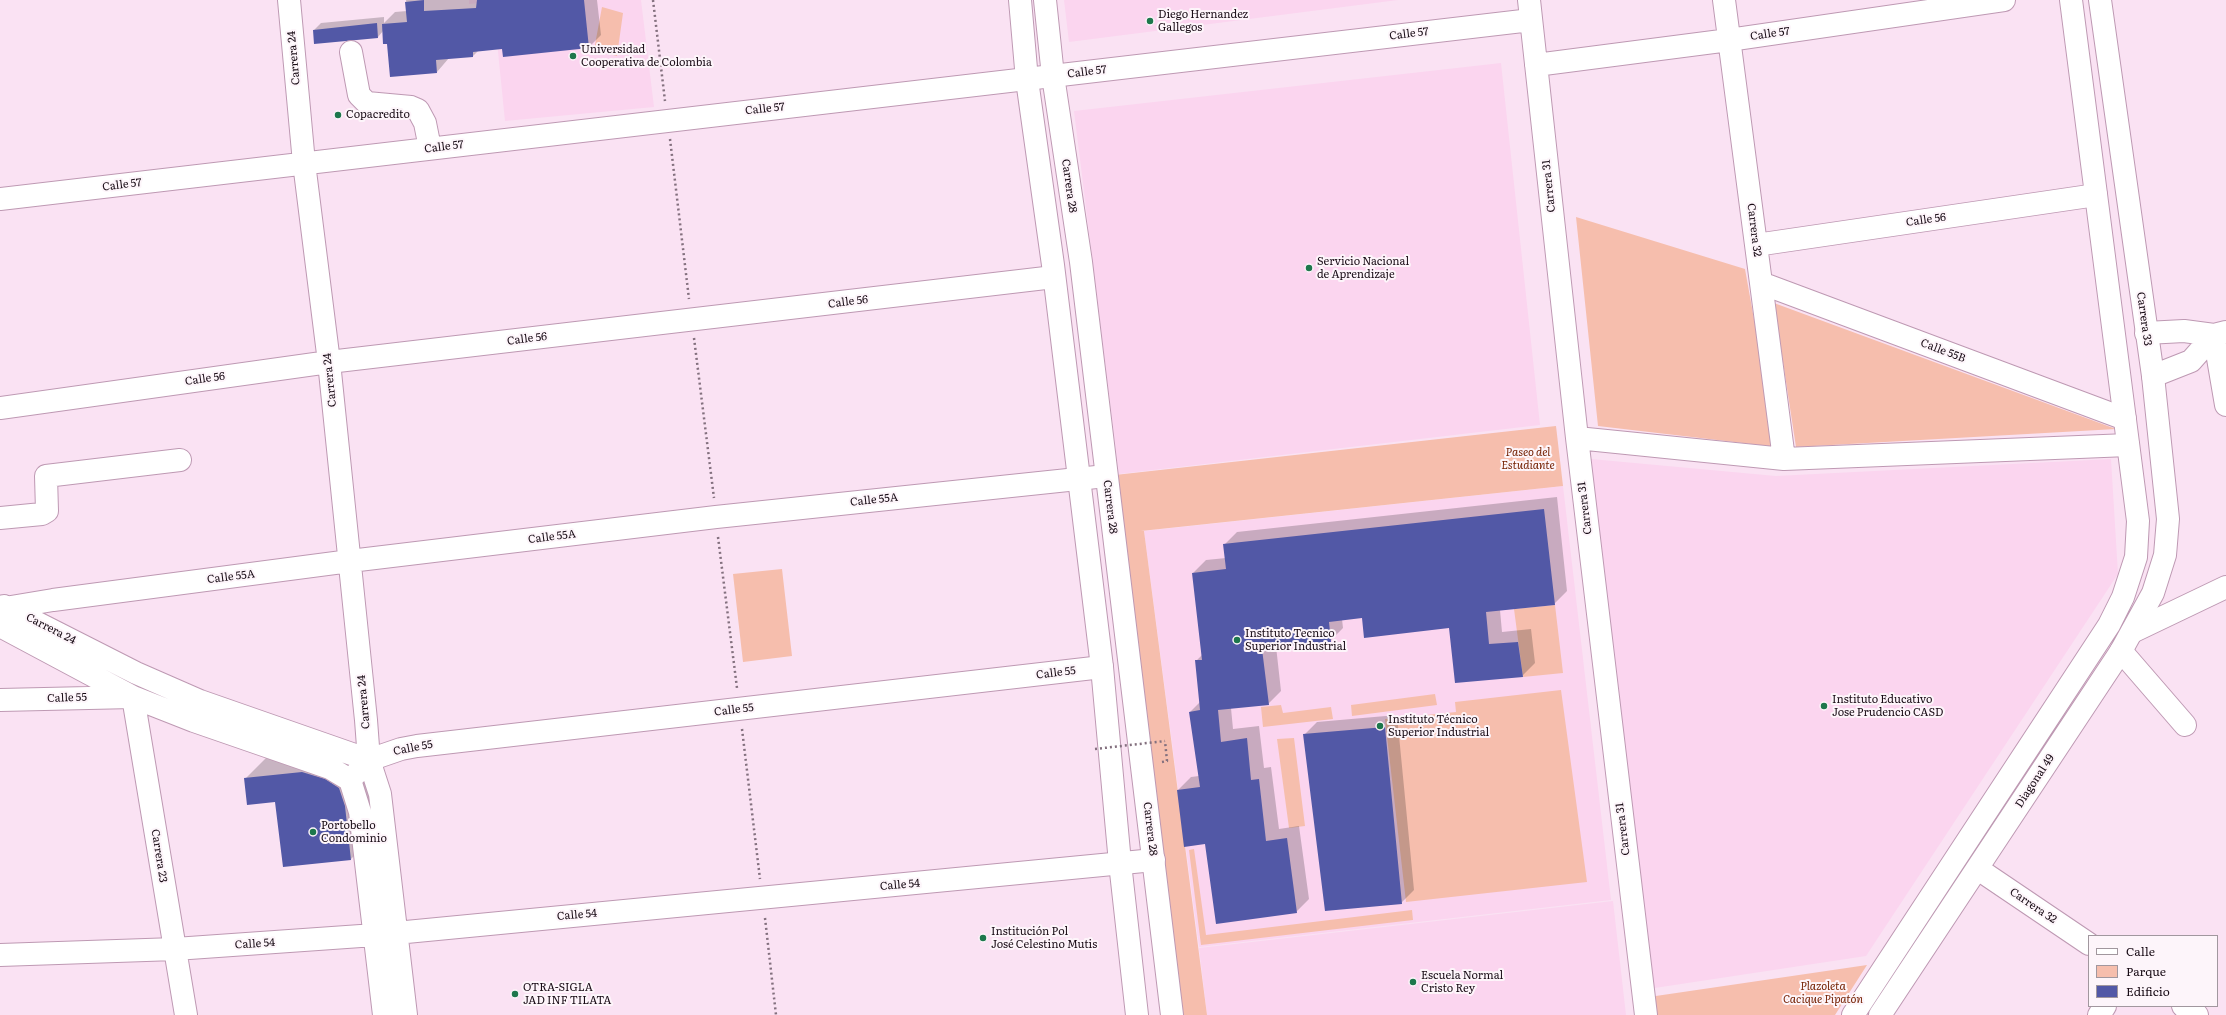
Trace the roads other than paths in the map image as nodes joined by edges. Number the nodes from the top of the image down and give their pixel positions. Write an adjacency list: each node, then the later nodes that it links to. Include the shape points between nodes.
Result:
1 (289, 0): 15 (street, Carrera 24)
2 (1020, 0): 13 (street)
3 (1045, 0): 12 (street, Carrera 28)
4 (1724, 0): 9 (street, Carrera 32)
5 (2004, 0): 9 (street, Calle 57)
6 (2070, 0): 16 (street)
7 (2100, 0): 21 (street, Carrera 33)
8 (1530, 10): 11 (street, Carrera 31); 12 (street, Calle 57)
9 (1729, 40): 11 (street, Calle 57); 18 (street, Carrera 32)
10 (351, 52): 14 (street, via 359,95 367,103 411,107 418,110 425,123)
11 (1536, 64): 30 (street, Carrera 31)
12 (1053, 76): 13 (street, Calle 57); 34 (street, Carrera 28, via 1081,262)
13 (1027, 80): 14 (street, Calle 57); 19 (street)
14 (430, 148): 15 (street, Calle 57)
15 (304, 163): 17 (street, Calle 57); 23 (street, Carrera 24)
16 (2096, 194): 18 (street, Calle 56); 25 (street)
17 (0, 199)
18 (1756, 245): 20 (street, Carrera 32)
19 (1054, 277): 23 (street, Calle 56); 35 (street)
20 (1761, 283): 28 (street, Calle 55B); 32 (street, Carrera 32)
21 (2146, 333): 22 (street, via 2184,331); 24 (street, Carrera 33)
22 (2220, 334): 24 (street, via 2191,361); 26 (street)
23 (329, 362): 27 (street, Calle 56); 37 (street, Carrera 24)
24 (2153, 376): 25 (street, via 2133,382); 29 (street, Carrera 33)
25 (2120, 379): 28 (street)
26 (2226, 405)
27 (0, 408)
28 (2125, 419): 29 (street, via 2138,416); 31 (street)
29 (2158, 421): 40 (street, Carrera 33, via 2168,534 2160,574)
30 (1577, 438): 32 (street); 61 (street, Carrera 31)
31 (2128, 445): 32 (street); 62 (street, via 2139,537 2136,557 2123,597 2109,625)
32 (1784, 459)
33 (180, 460): 36 (street, via 46,476 47,511 42,514)
34 (1106, 476): 35 (street, Calle 55A); 48 (street, Carrera 28)
35 (1077, 479): 37 (street, Calle 55A, via 716,517); 42 (street)
36 (0, 518)
37 (350, 561): 39 (street, Calle 55A, via 54,600); 46 (street, Carrera 24)
38 (2226, 587): 40 (street)
39 (2, 612): 43 (street, Carrera 24); 46 (street, Carrera 24, via 200,701)
40 (2132, 632): 41 (street, Diagonal 49)
41 (2121, 651): 45 (street); 50 (street, Diagonal 49)
42 (1102, 667): 46 (street, Calle 55, via 401,748); 49 (street)
43 (133, 696): 44 (street, Calle 55); 47 (street, Carrera 24, via 330,768); 53 (street, Carrera 23)
44 (0, 700)
45 (2185, 725)
46 (369, 760): 47 (street); 51 (street, Carrera 24, via 380,794)
47 (350, 780): 51 (street, Carrera 24, via 360,812)
48 (1154, 860): 49 (street, Calle 54); 60 (street, Carrera 28)
49 (1120, 863): 51 (street, Calle 54); 59 (street)
50 (1978, 869): 52 (street, Carrera 32); 63 (street, Diagonal 49)
51 (385, 934): 53 (street, Calle 54); 57 (street, Carrera 24); 58 (street, Carrera 24)
52 (2088, 943)
53 (175, 950): 54 (street, Calle 54); 56 (street, Carrera 23)
54 (0, 956)
55 (2185, 1007): 64 (street)
56 (186, 1015)
57 (384, 1015)
58 (406, 1015)
59 (1137, 1015)
60 (1172, 1015)
61 (1646, 1015)
62 (1853, 1015)
63 (1880, 1015)
64 (2197, 1015)

